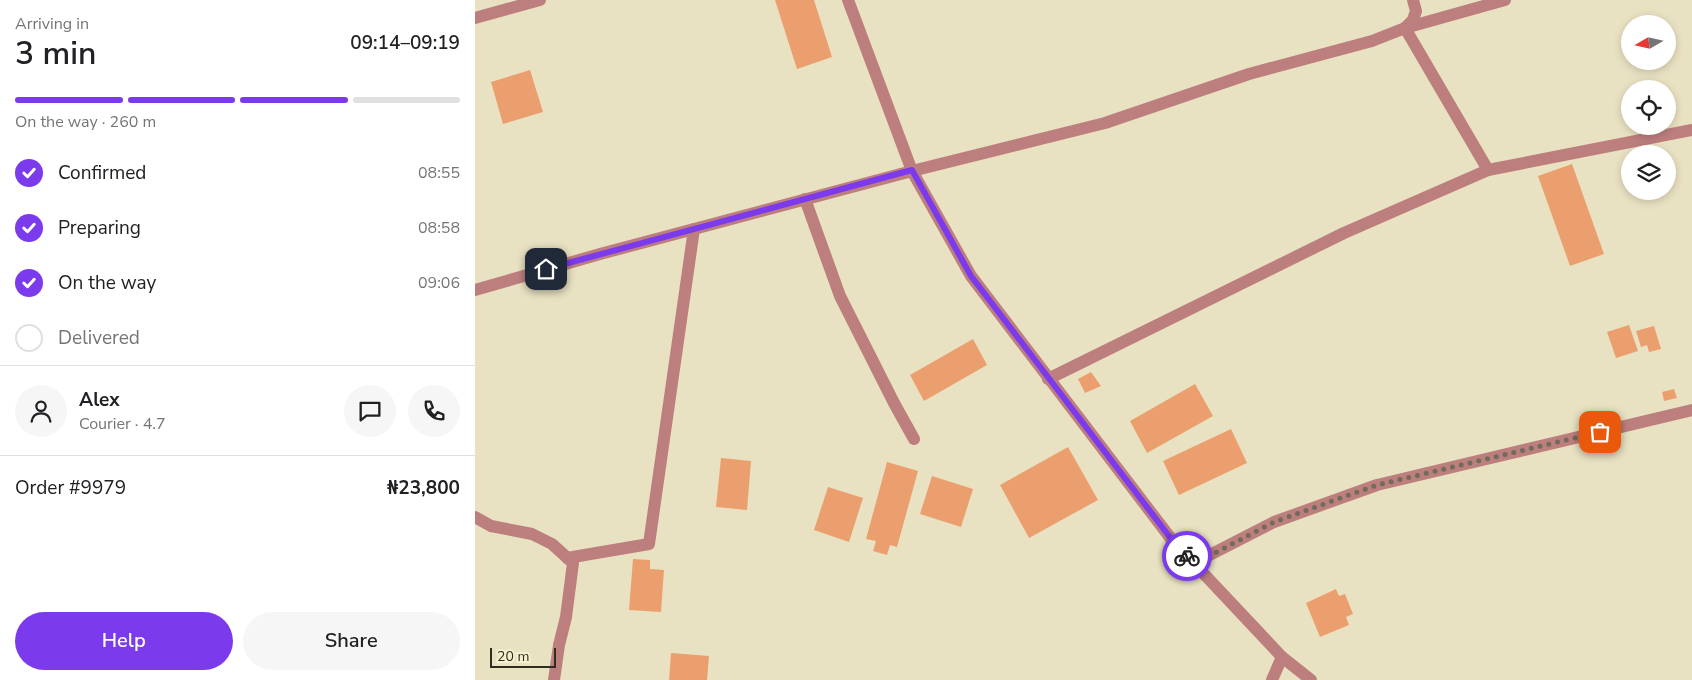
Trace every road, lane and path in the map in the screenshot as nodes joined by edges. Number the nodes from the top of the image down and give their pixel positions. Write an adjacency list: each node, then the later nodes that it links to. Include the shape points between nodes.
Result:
1 (540, 0): 5 (street)
2 (848, 0): 8 (street)
3 (1413, 0): 6 (street, via 1416,11)
4 (1505, 0): 6 (street)
5 (475, 18)
6 (1405, 28): 8 (street, via 1249,74 1105,122); 9 (street)
7 (1692, 130): 9 (street)
8 (912, 170): 10 (street); 13 (street, via 971,276)
9 (1488, 170): 13 (street, via 1344,233)
10 (805, 199): 11 (street); 15 (street, via 840,296)
11 (693, 229): 12 (street); 17 (street, via 649,544)
12 (475, 290)
13 (1049, 379): 18 (street, via 1172,540)
14 (1692, 410): 18 (street, via 1377,485 1274,522)
15 (914, 439)
16 (475, 517): 17 (street, via 491,526 532,534 553,544)
17 (567, 558): 20 (street, via 573,563)
18 (1194, 564): 19 (street)
19 (1282, 657): 21 (street); 22 (street)
20 (555, 680)
21 (1272, 680)
22 (1311, 680)

